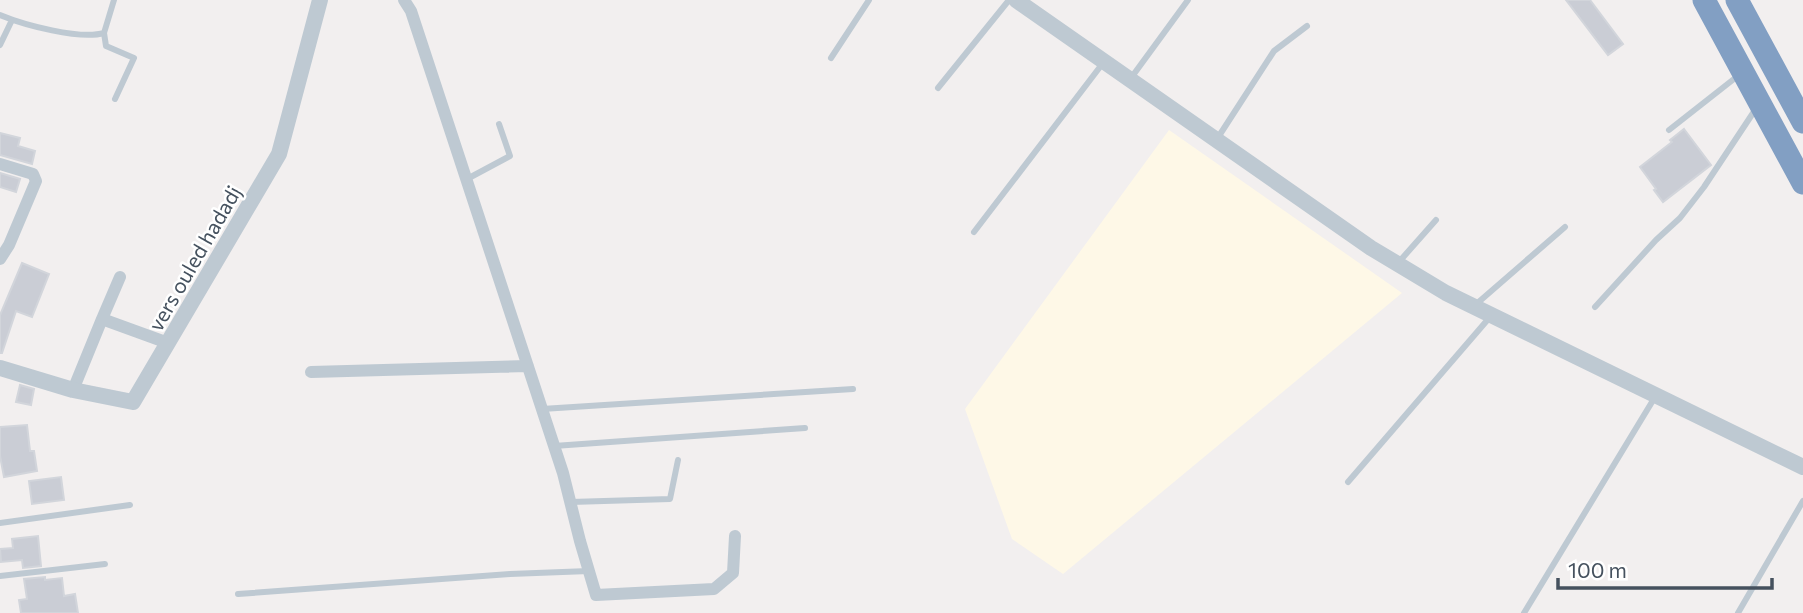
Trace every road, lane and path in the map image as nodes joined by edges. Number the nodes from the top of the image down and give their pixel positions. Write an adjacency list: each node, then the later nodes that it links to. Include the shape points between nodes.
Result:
1 (114, 0): 13 (lane)
2 (320, 0): 39 (street, vers ouled hadadj, via 279,154)
3 (404, 0): 27 (street)
4 (869, 0): 15 (lane)
5 (1009, 0): 19 (lane)
6 (1016, 0): 16 (street)
7 (1188, 0): 18 (lane)
8 (1704, 0): 17 (highway)
9 (1737, 0): 22 (highway)
10 (0, 15): 11 (lane)
11 (12, 20): 13 (lane, via 80,36); 14 (lane)
12 (1307, 26): 25 (lane, via 1275,51)
13 (104, 33): 20 (lane, via 106,46 134,58)
14 (0, 45)
15 (831, 58)
16 (1104, 61): 18 (street); 31 (lane)
17 (1743, 72): 21 (highway); 24 (lane)
18 (1130, 80): 25 (street)
19 (938, 88)
20 (115, 99)
21 (1759, 102): 28 (highway); 36 (lane, via 1680,218)
22 (1803, 122)
23 (499, 124): 27 (lane, via 510,156)
24 (1669, 130)
25 (1217, 140): 33 (street)
26 (0, 163): 32 (street, via 33,174 36,181)
27 (467, 180): 40 (street)
28 (1803, 183)
29 (1436, 220): 33 (lane)
30 (1565, 227): 35 (lane)
31 (974, 232)
32 (0, 259)
33 (1397, 264): 35 (street)
34 (120, 277): 38 (street)
35 (1474, 307): 37 (street)
36 (1595, 307)
37 (1492, 315): 45 (street); 51 (lane)
38 (102, 319): 39 (street); 44 (street)
39 (169, 342): 44 (street, vers ouled hadadj, via 133,402)
40 (528, 366): 42 (street); 46 (street)
41 (0, 368): 44 (street, vers ouled hadadj)
42 (311, 372)
43 (853, 389): 46 (lane)
44 (73, 390)
45 (1656, 395): 50 (street); 61 (lane)
46 (542, 408): 48 (street)
47 (804, 428): 48 (lane)
48 (554, 446): 53 (street)
49 (678, 460): 53 (lane, via 670,499)
50 (1803, 467)
51 (1348, 482)
52 (1803, 501): 62 (lane)
53 (571, 502): 58 (street)
54 (130, 505): 55 (lane)
55 (0, 523)
56 (735, 536): 58 (street, via 733,573 714,589 596,595)
57 (105, 564): 59 (lane)
58 (589, 571): 60 (lane)
59 (0, 576)
60 (238, 594)
61 (1524, 613)
62 (1738, 613)

